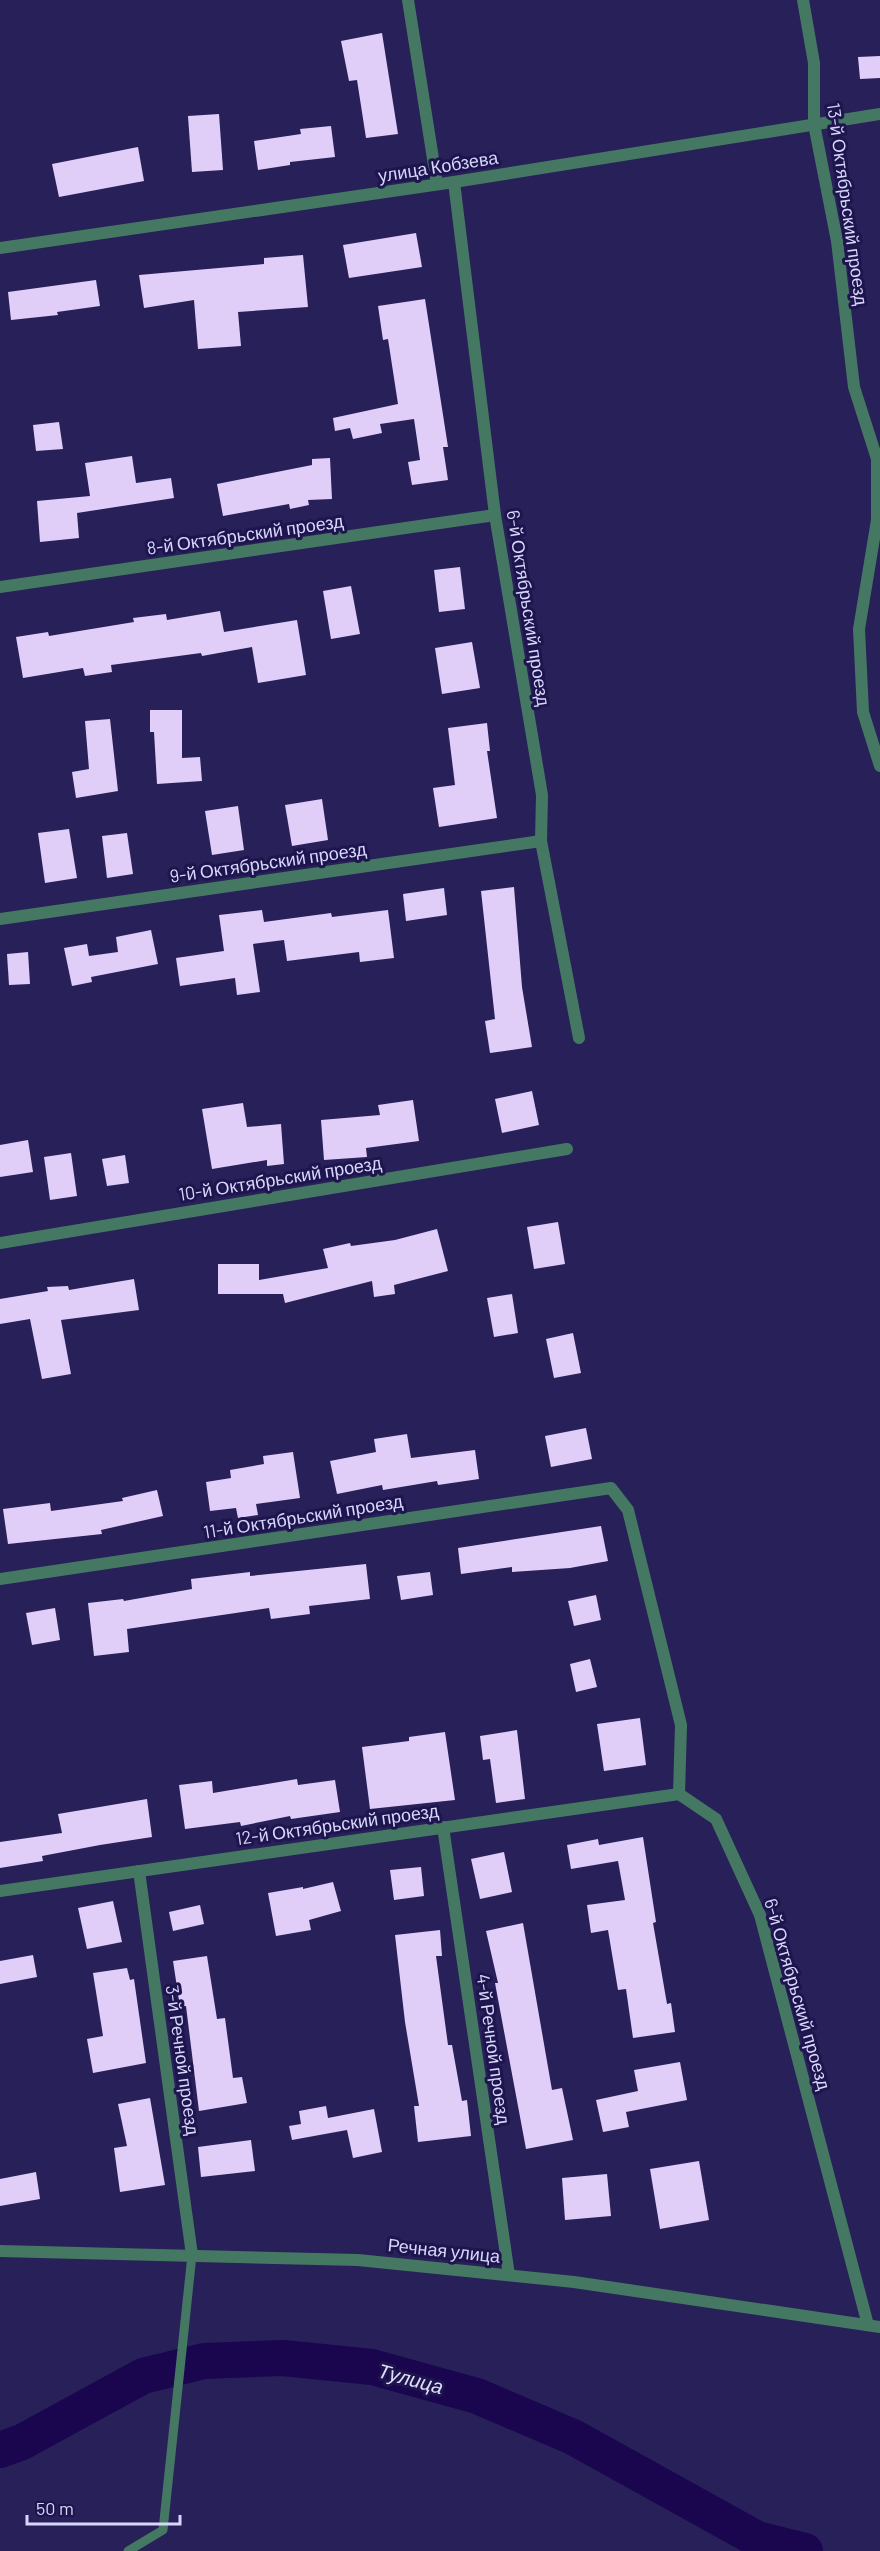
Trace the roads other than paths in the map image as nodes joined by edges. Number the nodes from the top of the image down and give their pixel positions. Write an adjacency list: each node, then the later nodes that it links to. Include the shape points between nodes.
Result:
1 (408, 0): 6 (street)
2 (803, 0): 4 (street, 13-й Октябрьский проезд, via 814,63)
3 (880, 114): 4 (street, улица Кобзева)
4 (814, 124): 5 (street, улица Кобзева); 8 (street, 13-й Октябрьский проезд, via 837,241 854,387)
5 (454, 182): 6 (street, улица Кобзева); 9 (street, 6-й Октябрьский проезд)
6 (437, 184): 7 (street, улица Кобзева)
7 (0, 248)
8 (879, 459): 11 (street, 13-й Октябрьский проезд, via 877,520 859,629 863,712)
9 (495, 515): 10 (street, 8-й Октябрьский проезд); 12 (street, 6-й Октябрьский проезд, via 542,795)
10 (0, 587)
11 (880, 766)
12 (541, 841): 13 (street, 9-й Октябрьский проезд); 14 (street, 6-й Октябрьский проезд)
13 (0, 919)
14 (579, 1038)
15 (567, 1149): 16 (street, 10-й Октябрьский проезд)
16 (0, 1243)
17 (0, 1580): 18 (street, 11-й Октябрьский проезд, via 611,1488 628,1510 681,1725)
18 (679, 1794): 19 (street, 12-й Октябрьский проезд); 25 (street, 6-й Октябрьский проезд, via 716,1819 760,1915)
19 (443, 1827): 20 (street, 12-й Октябрьский проезд); 24 (street, 4-й Речной проезд)
20 (139, 1871): 21 (street, 12-й Октябрьский проезд); 23 (street, 3-й Речной проезд)
21 (0, 1891)
22 (0, 2251): 23 (street, Речная улица)
23 (192, 2255): 24 (street, Речная улица, via 358,2260); 26 (lane, via 163,2530)
24 (509, 2275): 25 (street, Речная улица)
25 (874, 2326)
26 (129, 2551)

